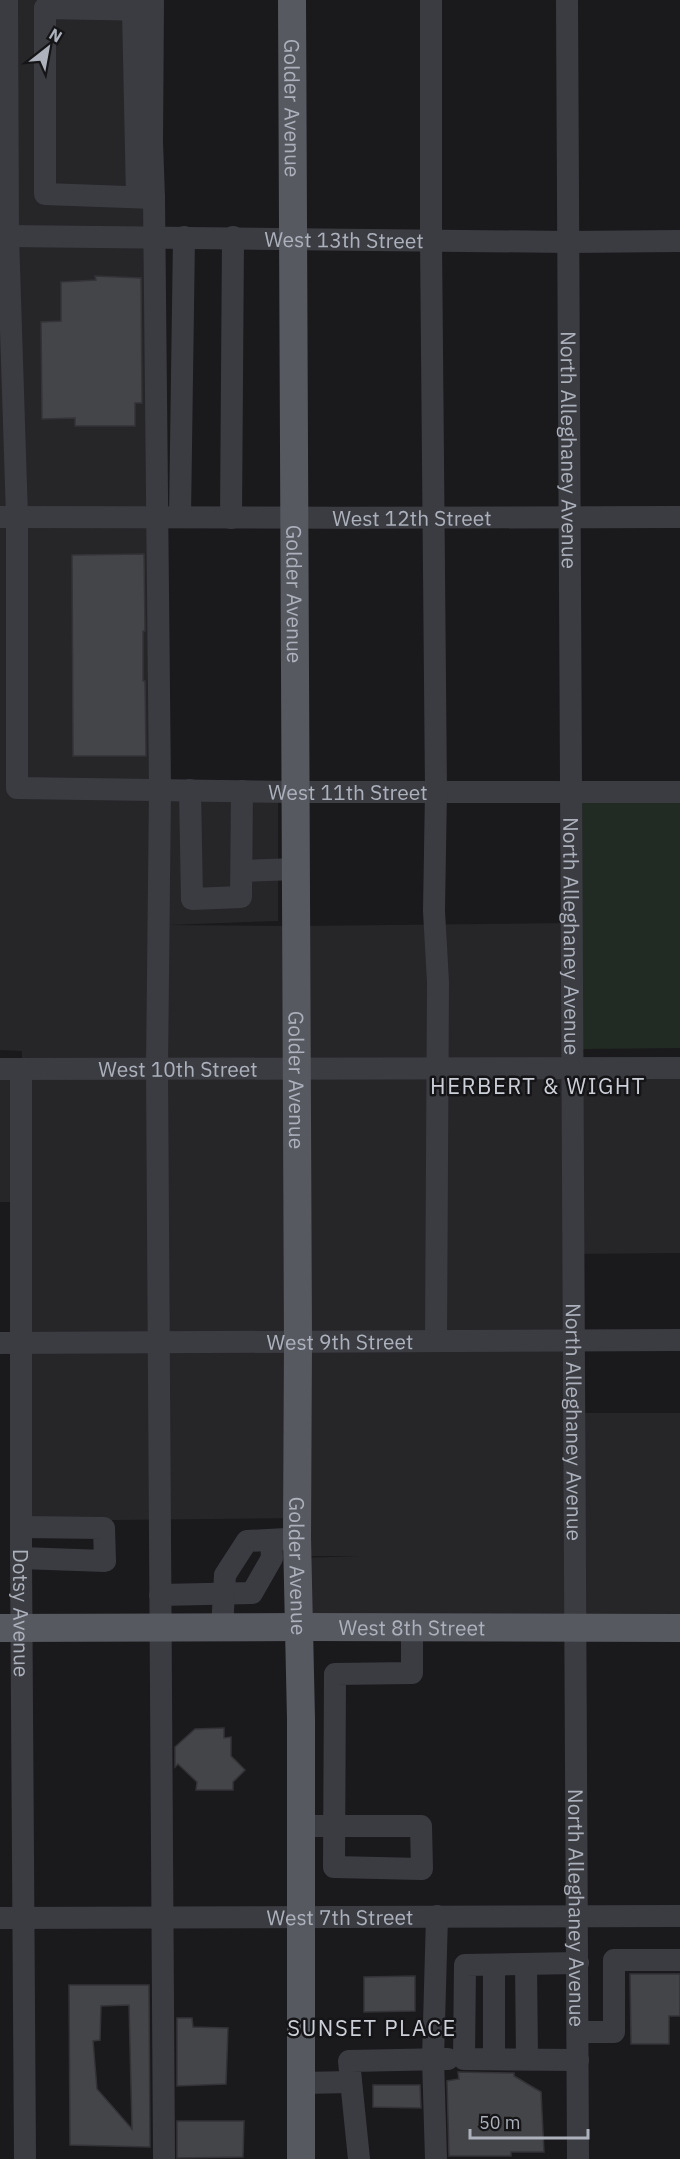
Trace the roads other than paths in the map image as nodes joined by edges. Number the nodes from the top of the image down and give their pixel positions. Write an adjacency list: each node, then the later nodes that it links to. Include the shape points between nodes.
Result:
1 (7, 0): 6 (street)
2 (292, 0): 15 (main road, Golder Avenue)
3 (431, 0): 16 (street)
4 (567, 0): 18 (street, North Alleghaney Avenue)
5 (146, 7): 7 (street, via 45,8); 10 (street)
6 (7, 54): 7 (street); 8 (street)
7 (45, 54): 9 (street)
8 (7, 141): 9 (street); 11 (street)
9 (44, 141): 10 (street, via 45,194)
10 (146, 197): 12 (street)
11 (8, 236): 12 (street, West 13th Street); 19 (street)
12 (154, 236): 13 (street, West 13th Street); 22 (street)
13 (184, 237): 14 (street, West 13th Street); 20 (street)
14 (233, 237): 15 (street, West 13th Street); 23 (street)
15 (293, 238): 16 (street, West 13th Street); 26 (main road, Golder Avenue)
16 (431, 240): 18 (street, West 13th Street); 24 (street)
17 (680, 241): 18 (street, West 13th Street)
18 (568, 242): 25 (street, North Alleghaney Avenue)
19 (8, 517): 22 (street, West 12th Street); 27 (street, West 11th Street, via 17,788)
20 (180, 517): 22 (street, West 12th Street); 23 (street, West 12th Street)
21 (680, 517): 25 (street, West 12th Street)
22 (156, 518): 27 (street)
23 (231, 518): 26 (street, West 12th Street)
24 (434, 518): 25 (street, West 12th Street); 26 (street, West 12th Street); 30 (street)
25 (569, 518): 32 (street, North Alleghaney Avenue)
26 (294, 519): 31 (main road, Golder Avenue)
27 (160, 790): 28 (street, West 11th Street); 41 (street)
28 (190, 790): 29 (street, West 11th Street); 35 (street, via 192,899 241,897)
29 (242, 791): 31 (street, West 11th Street); 35 (street)
30 (436, 791): 31 (street, West 11th Street); 32 (street, West 11th Street); 37 (street)
31 (296, 792): 34 (main road, Golder Avenue)
32 (570, 792): 33 (street, West 11th Street); 38 (street, North Alleghaney Avenue)
33 (680, 792)
34 (296, 869): 35 (street); 36 (main road, Golder Avenue)
35 (242, 871)
36 (297, 1068): 37 (street, West 10th Street); 41 (street, West 10th Street); 46 (main road, Golder Avenue)
37 (437, 1068): 38 (street, West 10th Street); 43 (street)
38 (572, 1068): 39 (street, West 10th Street); 44 (street, North Alleghaney Avenue)
39 (680, 1068)
40 (10, 1069): 41 (street, West 10th Street); 47 (street, Dotsy Avenue)
41 (157, 1069): 45 (street)
42 (680, 1340): 44 (street, West 9th Street)
43 (436, 1341): 44 (street, West 9th Street); 46 (street, West 9th Street)
44 (573, 1341): 58 (street, North Alleghaney Avenue)
45 (159, 1342): 46 (street, West 9th Street); 47 (street, West 9th Street); 52 (street)
46 (298, 1342): 49 (main road, Golder Avenue)
47 (11, 1343): 48 (street, Dotsy Avenue)
48 (21, 1527): 50 (street, Dotsy Avenue); 50 (street, via 104,1528 105,1561)
49 (284, 1539): 51 (street, via 252,1593); 51 (street, via 247,1541 225,1575); 53 (main road, Golder Avenue)
50 (21, 1558): 54 (street, Dotsy Avenue)
51 (223, 1593): 52 (street); 56 (street)
52 (160, 1596): 55 (street)
53 (299, 1627): 56 (main road, West 8th Street); 57 (main road, West 8th Street); 60 (main road, Golder Avenue)
54 (11, 1628): 55 (main road, West 8th Street); 67 (street, Dotsy Avenue)
55 (161, 1628): 56 (main road, West 8th Street); 68 (street)
56 (222, 1628)
57 (412, 1628): 58 (main road, West 8th Street); 61 (street, via 412,1673 335,1674)
58 (574, 1628): 59 (main road, West 8th Street); 63 (street, North Alleghaney Avenue)
59 (680, 1628)
60 (300, 1719): 61 (street); 62 (main road, Golder Avenue)
61 (335, 1719): 62 (street, via 334,1826)
62 (301, 1826): 64 (main road, Golder Avenue)
63 (578, 1915): 65 (street, West 7th Street); 66 (street, West 7th Street); 71 (street, North Alleghaney Avenue)
64 (302, 1916): 65 (street, West 7th Street); 68 (street, West 7th Street); 81 (main road, Golder Avenue)
65 (437, 1916): 78 (street)
66 (680, 1916)
67 (24, 1917): 68 (street, West 7th Street); 69 (street, West 7th Street); 82 (street, Dotsy Avenue)
68 (162, 1917): 83 (street)
69 (0, 1918)
70 (680, 1960): 74 (street, via 614,1960 614,2032)
71 (578, 1963): 72 (street); 74 (street, North Alleghaney Avenue)
72 (526, 1964): 73 (street); 77 (street)
73 (494, 1965): 75 (street, via 465,1965); 76 (street)
74 (578, 2032): 79 (street, North Alleghaney Avenue)
75 (464, 2059): 76 (street); 78 (street)
76 (494, 2059): 77 (street)
77 (527, 2059): 79 (street)
78 (433, 2060): 80 (street, via 349,2061); 86 (street)
79 (578, 2060): 87 (street, North Alleghaney Avenue)
80 (351, 2082): 81 (street); 85 (street)
81 (301, 2083): 84 (main road, Golder Avenue)
82 (25, 2159)
83 (164, 2159)
84 (301, 2159)
85 (358, 2159)
86 (436, 2159)
87 (578, 2159)

